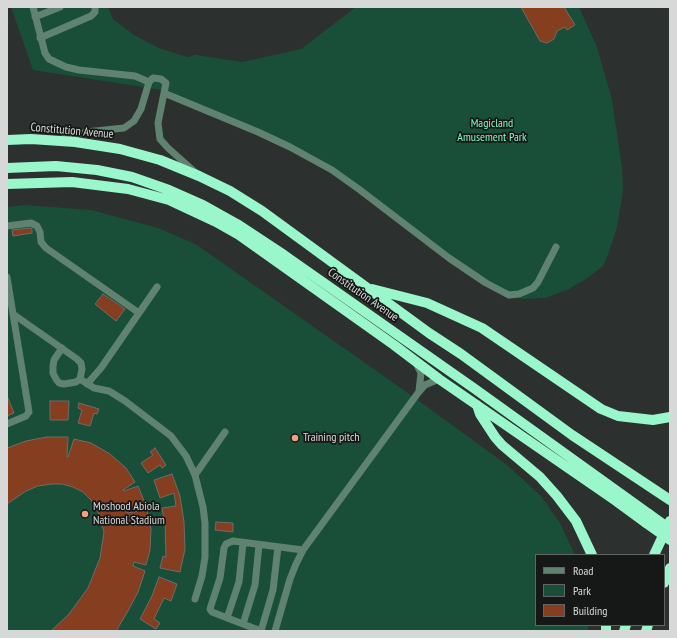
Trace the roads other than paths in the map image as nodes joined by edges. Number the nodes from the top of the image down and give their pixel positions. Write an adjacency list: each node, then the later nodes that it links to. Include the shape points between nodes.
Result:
1 (33, 7): 4 (lane)
2 (60, 7): 4 (lane)
3 (95, 7): 5 (lane, via 95,12 91,16)
4 (35, 17): 5 (lane)
5 (40, 38): 6 (lane, via 45,53 57,63 79,70 135,76)
6 (149, 82): 7 (lane, via 153,78 161,79 166,83); 9 (lane, via 141,109 134,121 124,128 86,132)
7 (164, 93): 12 (lane, via 158,123 160,139); 16 (lane, via 258,132 332,170 449,258 486,284 509,295 533,288)
8 (7, 140): 9 (highway, Constitution Avenue)
9 (55, 141): 12 (highway, Constitution Avenue, via 120,149 160,160)
10 (56, 166): 11 (highway, Constitution Avenue); 14 (highway); 35 (highway, Constitution Avenue, via 132,177 204,205 237,224)
11 (7, 168)
12 (199, 176): 19 (highway, Constitution Avenue, via 262,211)
13 (7, 184): 14 (highway, via 72,182)
14 (128, 189): 23 (highway, via 169,200 216,222)
15 (7, 226): 20 (lane, via 31,223 36,226 40,232 41,242 46,248)
16 (556, 247)
17 (7, 277): 21 (lane)
18 (157, 287): 20 (lane)
19 (368, 288): 29 (highway, via 427,303 482,328 601,409 618,416 636,419 653,420); 33 (highway, Constitution Avenue, via 572,435)
20 (139, 313): 26 (lane)
21 (13, 314): 22 (lane); 30 (lane, via 29,412 26,416)
22 (62, 348): 24 (lane, via 81,363); 24 (lane, via 54,360 53,373 56,379 64,384)
23 (414, 360): 25 (highway); 27 (lane, via 421,373)
24 (80, 379): 26 (lane)
25 (442, 380): 27 (lane, via 425,385); 28 (highway)
26 (88, 384): 32 (lane, via 125,401 161,428 179,446)
27 (418, 393): 43 (lane)
28 (473, 402): 34 (highway); 44 (highway, via 502,445 540,477 557,496 576,521)
29 (670, 416)
30 (7, 424)
31 (225, 432): 32 (lane)
32 (195, 475): 48 (lane, via 203,507 206,542 202,576)
33 (670, 500)
34 (616, 501): 35 (highway); 36 (highway)
35 (634, 503): 36 (highway, Constitution Avenue)
36 (647, 518): 38 (highway, Constitution Avenue, bridge); 39 (highway, bridge)
37 (670, 521): 45 (highway)
38 (670, 529)
39 (670, 540)
40 (243, 542): 41 (lane); 49 (lane, via 238,582); 49 (lane, via 232,541 224,548 220,578 210,609)
41 (259, 545): 42 (lane); 50 (lane, via 255,585)
42 (278, 547): 43 (lane); 51 (lane, via 273,590)
43 (303, 550): 52 (lane, via 290,578)
44 (592, 554)
45 (654, 554)
46 (670, 568): 47 (highway)
47 (665, 580)
48 (195, 599)
49 (227, 618): 50 (lane)
50 (243, 624): 51 (lane)
51 (261, 631)
52 (275, 631)

